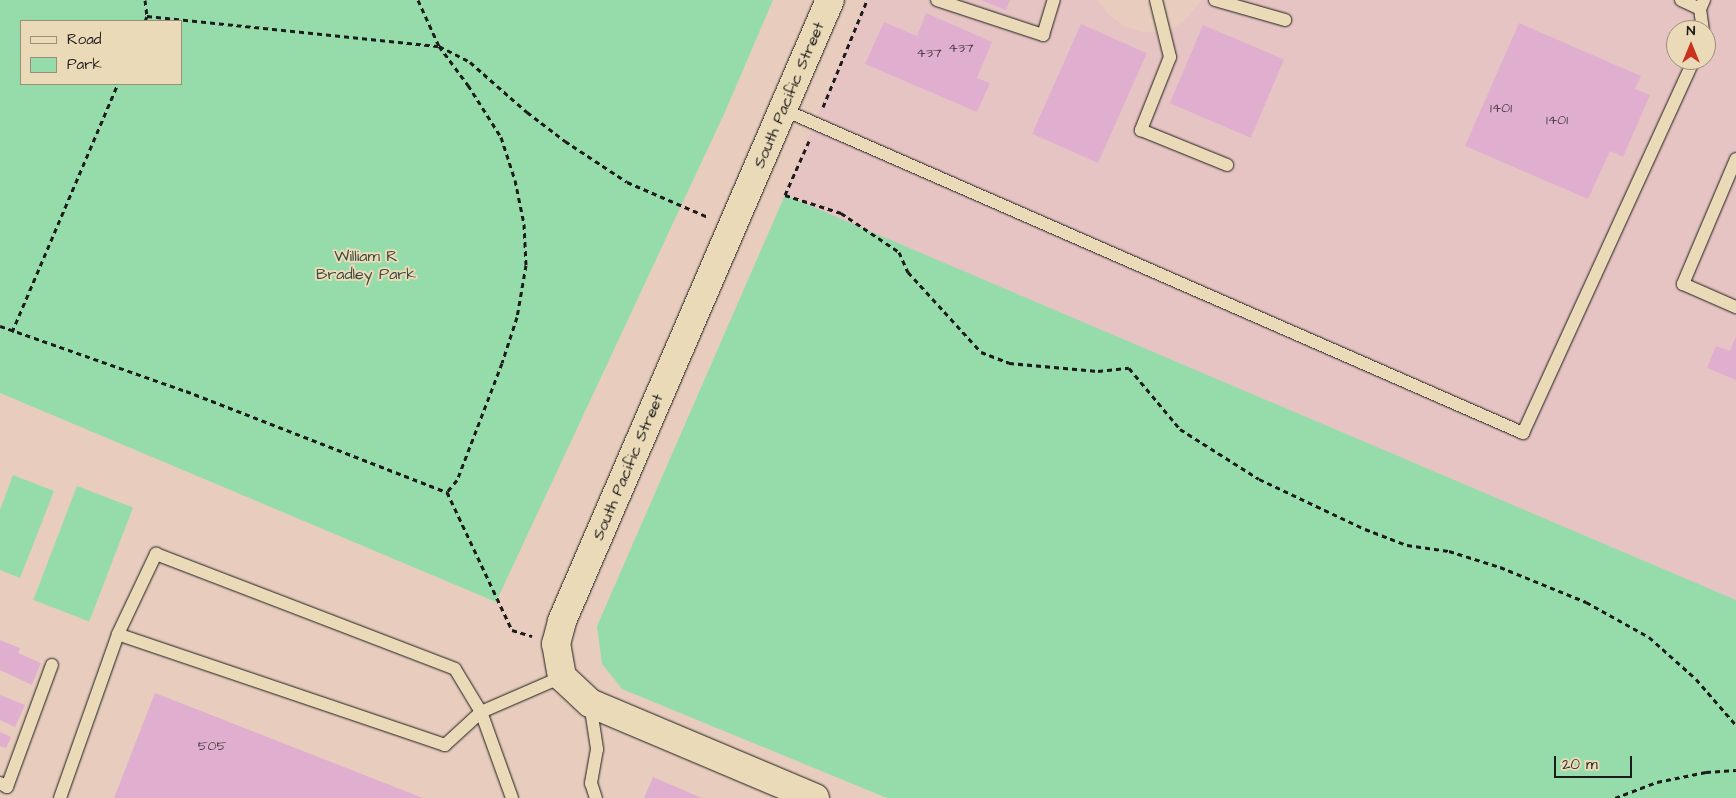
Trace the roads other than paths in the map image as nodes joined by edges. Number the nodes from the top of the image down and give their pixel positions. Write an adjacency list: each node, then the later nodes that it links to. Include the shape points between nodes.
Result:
1 (830, 0): 11 (street, South Pacific Street)
2 (937, 0): 3 (lane, via 1043,35)
3 (1054, 0)
4 (1156, 0): 13 (lane, via 1170,57 1141,130)
5 (1216, 0): 8 (lane)
6 (1681, 0): 7 (lane)
7 (1702, 5): 9 (lane)
8 (1284, 20)
9 (1703, 20)
10 (1689, 70): 11 (lane, via 1523,433)
11 (782, 109): 17 (street, South Pacific Street, via 562,621 556,644)
12 (1736, 159): 14 (lane, via 1683,284)
13 (1227, 165)
14 (1736, 307)
15 (118, 634): 19 (lane, via 445,745); 19 (lane, via 156,554 455,670); 21 (lane)
16 (52, 665): 20 (lane, via 8,787)
17 (562, 677): 18 (street); 19 (lane)
18 (590, 703): 23 (lane, via 597,749 591,783); 24 (street)
19 (481, 712): 22 (lane)
20 (0, 783)
21 (60, 798)
22 (512, 798)
23 (596, 798)
24 (816, 798)

